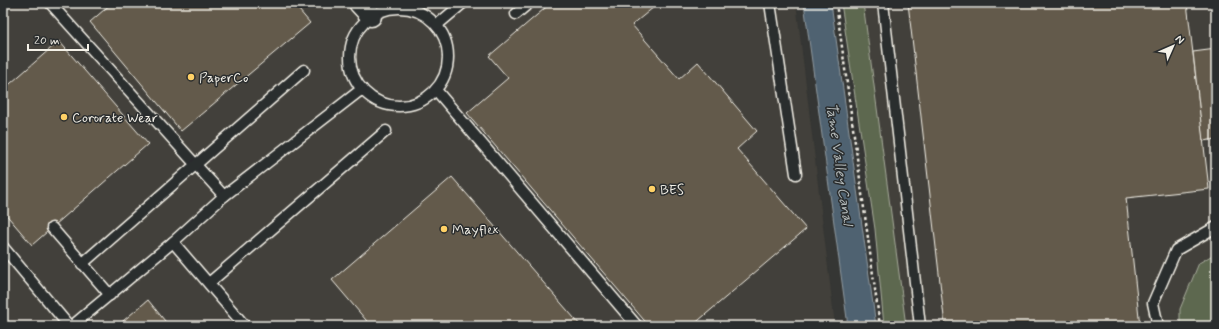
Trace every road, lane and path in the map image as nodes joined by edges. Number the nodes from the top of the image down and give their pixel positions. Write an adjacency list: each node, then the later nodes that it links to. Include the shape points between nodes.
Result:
1 (50, 3): 14 (lane)
2 (462, 3): 9 (lane)
3 (529, 3): 8 (lane)
4 (770, 3): 15 (lane)
5 (836, 3): 27 (path)
6 (883, 3): 28 (lane)
7 (365, 10): 9 (lane, via 413,10); 11 (lane, via 352,42 350,59 353,75)
8 (516, 14)
9 (437, 25): 12 (lane, via 448,51 448,65 444,78)
10 (304, 70): 14 (lane)
11 (362, 89): 12 (lane, via 374,100 390,106 407,106 423,100); 16 (lane)
12 (436, 90): 26 (lane)
13 (386, 131): 22 (lane)
14 (196, 165): 16 (lane); 21 (lane)
15 (796, 174)
16 (224, 196): 19 (lane)
17 (1216, 227): 29 (lane, via 1176,250 1153,304)
18 (52, 228): 21 (lane)
19 (173, 242): 22 (lane); 23 (lane)
20 (3, 247): 24 (lane)
21 (82, 264): 23 (lane)
22 (209, 283): 25 (lane)
23 (110, 295): 24 (lane)
24 (71, 326)
25 (245, 326)
26 (637, 326)
27 (880, 326)
28 (920, 326)
29 (1158, 326)

